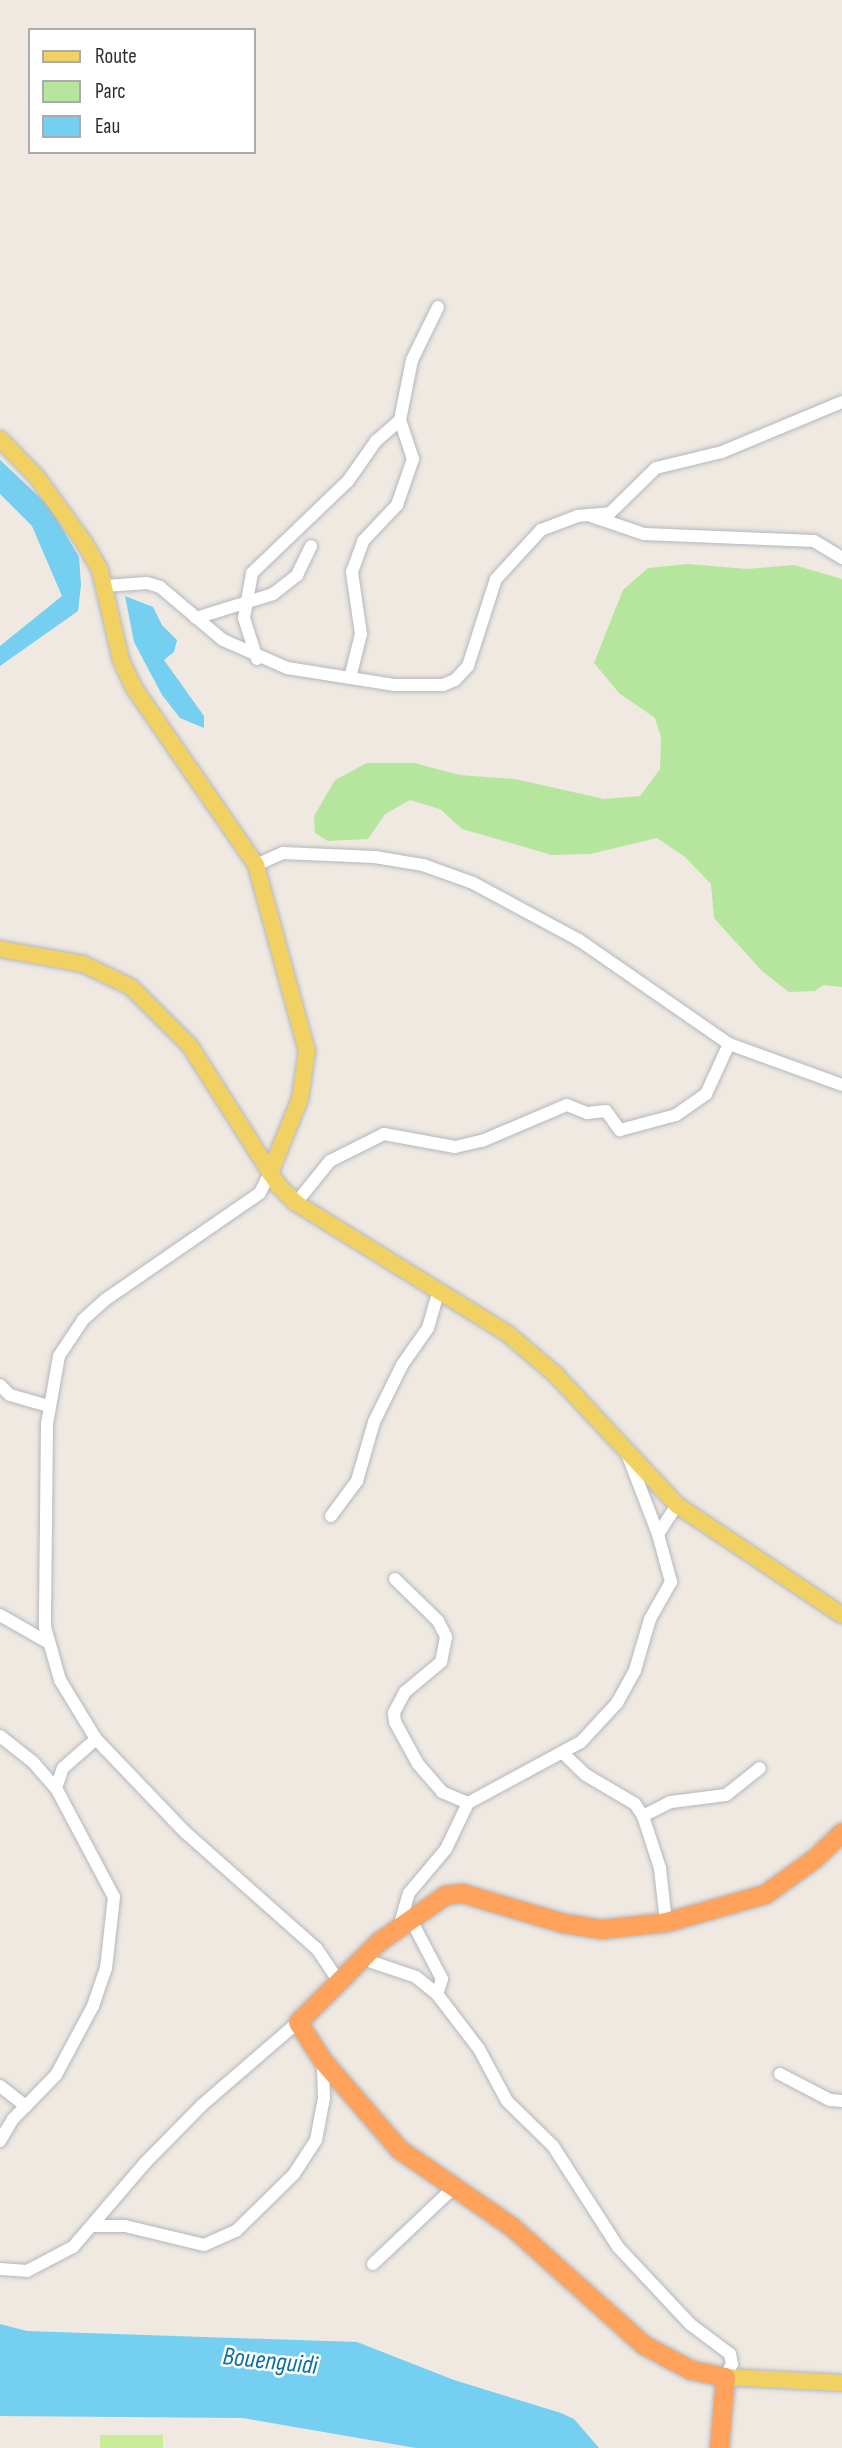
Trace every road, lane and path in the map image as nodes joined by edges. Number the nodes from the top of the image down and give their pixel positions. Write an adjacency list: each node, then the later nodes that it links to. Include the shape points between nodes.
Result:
1 (438, 307): 3 (street, via 412,360)
2 (842, 402): 5 (street, via 722,452 656,468 623,505)
3 (400, 420): 9 (street, via 376,441 348,481 252,573); 12 (street, via 413,459 397,505 363,541 352,572 361,634)
4 (0, 439): 8 (main road, via 70,520)
5 (591, 516): 7 (street, via 644,534 814,541); 12 (street, via 560,520 541,530 508,561 487,596 468,666 455,680 427,687)
6 (311, 546): 9 (street, via 302,568 285,586)
7 (842, 558)
8 (105, 586): 10 (street, via 147,583 160,587); 13 (main road, via 121,660 134,688)
9 (245, 606): 10 (street); 11 (street, via 244,624)
10 (196, 618): 11 (street)
11 (257, 659): 12 (street)
12 (350, 678)
13 (256, 865): 15 (street, via 283,853 400,860 448,874 579,940); 17 (main road, via 307,1051 300,1100)
14 (0, 949): 17 (main road, via 110,973 145,998 196,1055)
15 (729, 1044): 16 (street); 18 (street, via 706,1094 676,1115 620,1130 613,1127 608,1111 587,1113 567,1105 482,1141 455,1147 384,1134 330,1161)
16 (842, 1085)
17 (270, 1172): 18 (main road); 22 (street, via 260,1193 83,1320 59,1356)
18 (296, 1203): 19 (main road)
19 (439, 1290): 23 (main road, via 529,1351); 25 (street, via 428,1328 402,1365 374,1422 357,1481)
20 (0, 1385): 21 (street)
21 (5, 1398): 22 (street)
22 (48, 1406): 30 (street)
23 (626, 1453): 24 (main road); 26 (street)
24 (677, 1505): 26 (street); 29 (main road)
25 (331, 1516)
26 (658, 1534): 33 (street, via 671,1582 650,1619 635,1670 617,1703)
27 (395, 1579): 38 (street, via 438,1621 446,1637 441,1662 405,1692 394,1713 395,1722 418,1764 442,1792)
28 (0, 1615): 30 (street)
29 (842, 1615)
30 (47, 1642): 32 (street, via 60,1680)
31 (0, 1736): 36 (street)
32 (96, 1739): 34 (street); 44 (street, via 185,1832 317,1949)
33 (564, 1754): 38 (street); 39 (street, via 586,1775 635,1804)
34 (63, 1768): 36 (street); 37 (street)
35 (760, 1768): 39 (street, via 726,1795 671,1802)
36 (43, 1775): 37 (street)
37 (56, 1788): 51 (street, via 111,1883 114,1914 106,1968 93,2006 56,2075)
38 (468, 1803): 41 (street, via 446,1849 409,1893)
39 (643, 1816): 42 (street, via 660,1868)
40 (842, 1832): 42 (highway, via 765,1894)
41 (405, 1921): 42 (highway, via 456,1893 603,1929); 43 (highway); 45 (street, via 442,1979)
42 (666, 1922)
43 (360, 1958): 44 (highway); 45 (street, via 415,1978)
44 (337, 1979): 46 (highway)
45 (437, 1994): 57 (street, via 480,2049 514,2110 553,2146 618,2247 690,2324 730,2354 732,2364)
46 (298, 2022): 47 (highway); 54 (street, via 202,2105)
47 (323, 2061): 53 (highway, via 390,2141); 54 (street, via 324,2098 316,2140 294,2174 236,2231 204,2245 125,2226)
48 (780, 2074): 50 (street, via 830,2100)
49 (0, 2086): 51 (street)
50 (842, 2101)
51 (26, 2106): 52 (street)
52 (0, 2141)
53 (454, 2187): 55 (street); 57 (highway, via 511,2227 644,2345 691,2370)
54 (92, 2227): 56 (street, via 73,2247 49,2262 27,2271)
55 (373, 2264)
56 (0, 2269)
57 (725, 2377): 58 (main road); 59 (highway)
58 (842, 2383)
59 (719, 2448)

